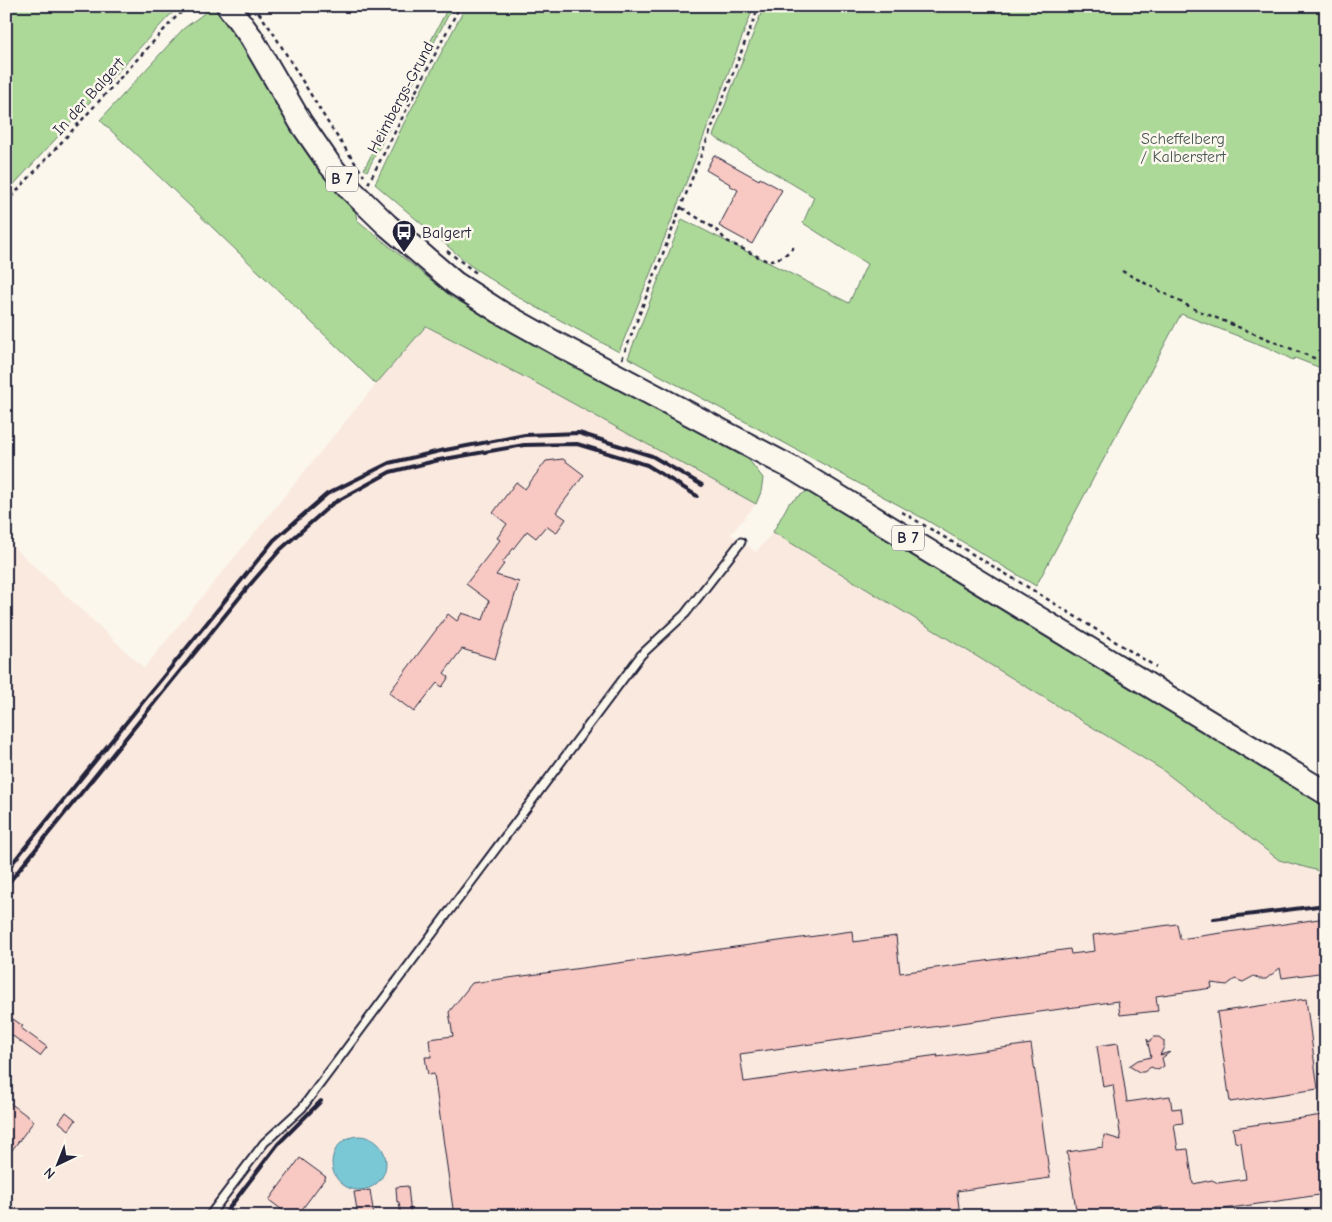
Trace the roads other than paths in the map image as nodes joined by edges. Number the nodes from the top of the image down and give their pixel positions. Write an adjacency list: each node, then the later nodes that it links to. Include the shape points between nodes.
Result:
1 (228, 6): 3 (main road, B 7, via 251,36 301,123 330,165 368,190 387,225 455,283 500,312 623,365)
2 (741, 542): 4 (lane, via 685,614 641,655 302,1108 264,1143)
3 (1326, 794)
4 (209, 1216)

